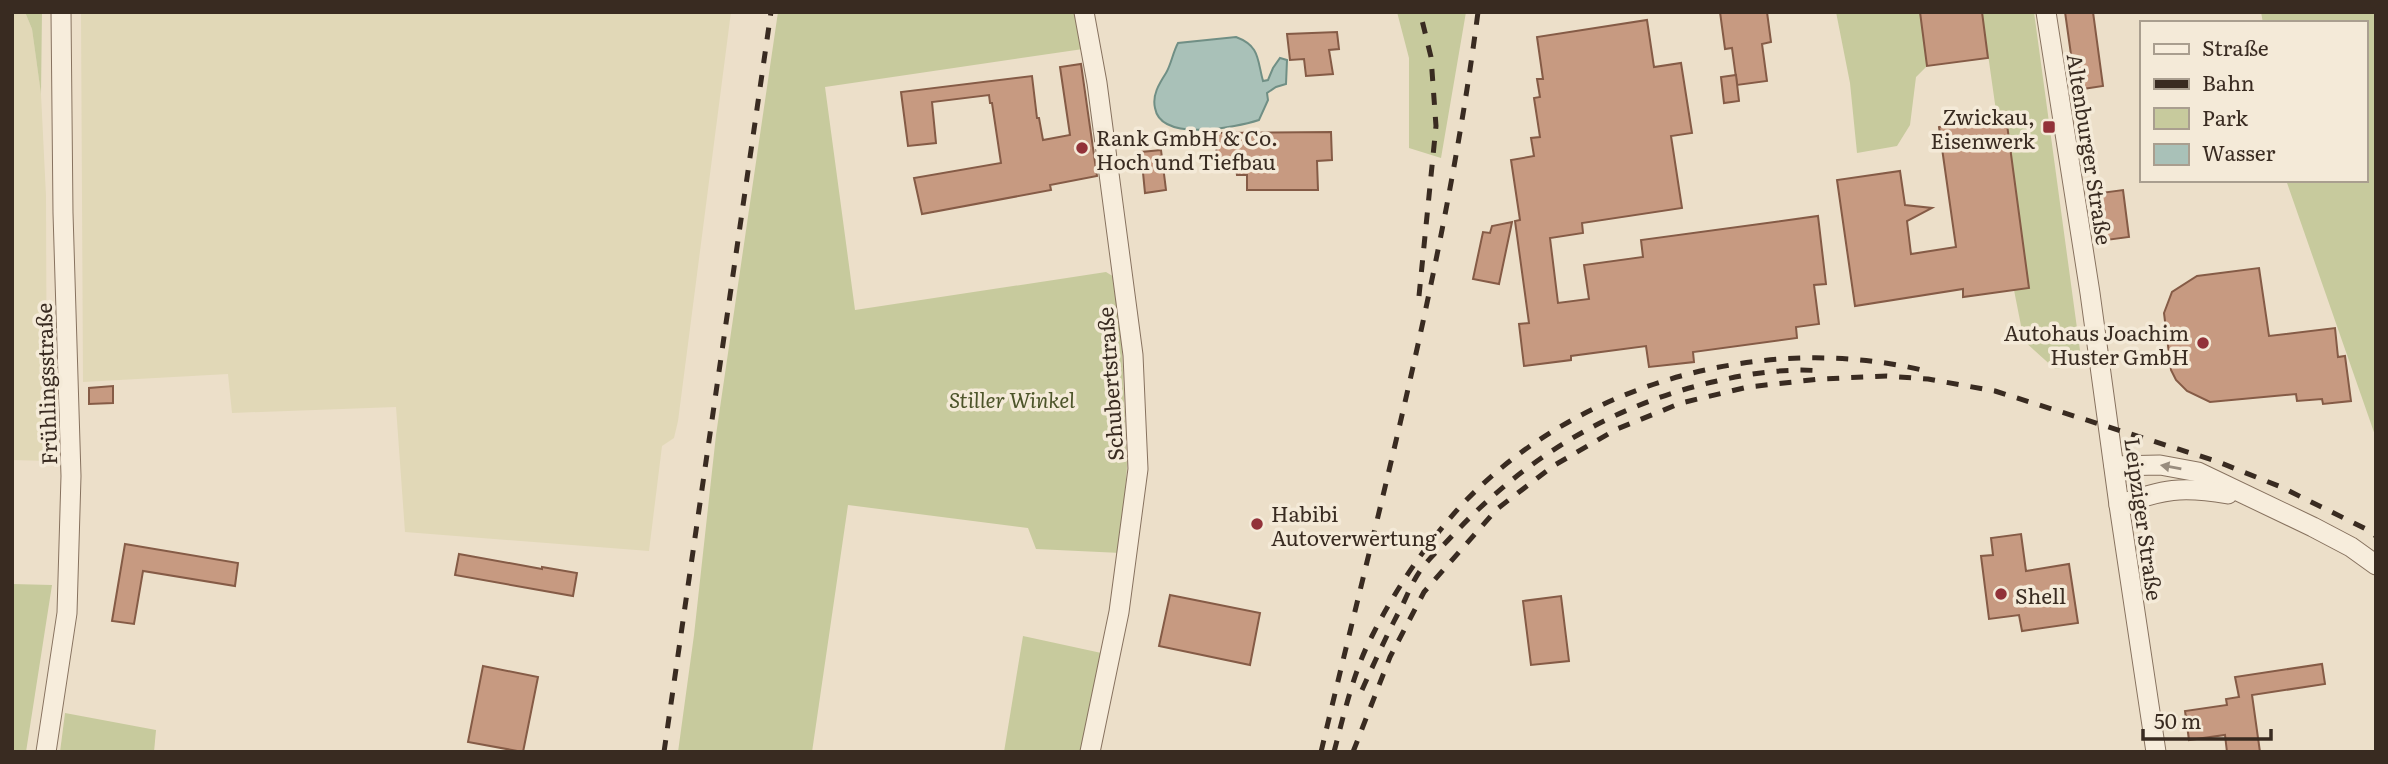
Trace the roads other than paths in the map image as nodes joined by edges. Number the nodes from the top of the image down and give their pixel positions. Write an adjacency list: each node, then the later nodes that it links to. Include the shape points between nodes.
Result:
1 (61, 12): 9 (street, Frühlingsstraße, via 71,476 66,613)
2 (1084, 12): 10 (street, Schubertstraße, via 1133,355 1138,469 1119,612)
3 (2046, 12): 4 (street, Altenburger Straße)
4 (2090, 293): 5 (street, Leipziger Straße)
5 (2114, 466): 6 (street, one-way to 5, via 2198,472 2160,465); 7 (street, Leipziger Straße)
6 (2257, 499): 7 (street, via 2199,489 2159,491); 8 (street, via 2351,547)
7 (2119, 505): 11 (street, Leipziger Straße)
8 (2376, 565)
9 (46, 752)
10 (1090, 752)
11 (2156, 752)

